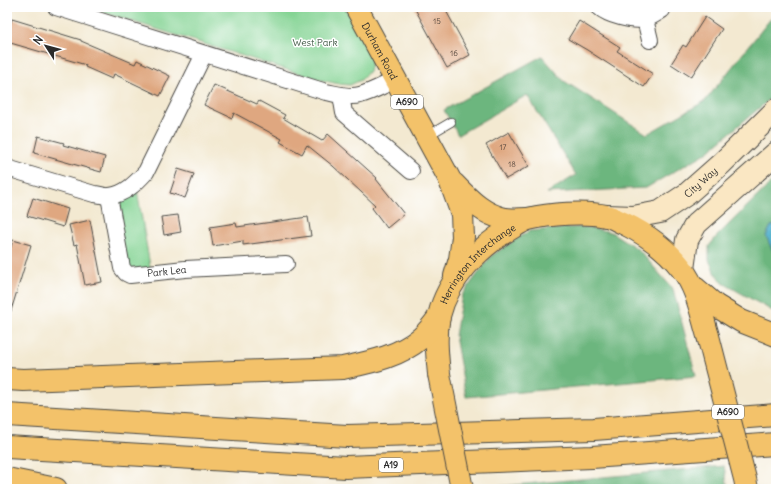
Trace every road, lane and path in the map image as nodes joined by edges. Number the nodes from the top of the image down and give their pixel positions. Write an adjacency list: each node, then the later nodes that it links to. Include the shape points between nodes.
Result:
1 (56, 7): 7 (street)
2 (356, 7): 8 (highway, Durham Road / A690)
3 (599, 7): 5 (street, via 622,18)
4 (662, 10): 5 (street)
5 (645, 20): 6 (street)
6 (650, 40)
7 (204, 54): 9 (street); 17 (street, via 146,172 136,184 123,192)
8 (395, 80): 9 (street, via 360,95); 12 (highway, Durham Road / A690)
9 (341, 95): 15 (street, via 344,113)
10 (776, 110): 18 (main road, City Way, via 687,194 660,212 632,217)
11 (451, 122): 12 (lane)
12 (426, 136): 16 (highway, Durham Road / A690)
13 (776, 153): 21 (main road, via 696,224 688,240)
14 (7, 168): 17 (street, via 94,194)
15 (411, 171)
16 (449, 178): 19 (highway, A690, via 475,206 485,212 505,218); 22 (highway, A690, via 462,214 463,237)
17 (109, 196): 20 (street, Park Lea, via 122,268 130,275 184,269)
18 (607, 216): 19 (highway, Herrington Interchange / A690, via 563,214); 21 (highway, Herrington Interchange / A690, via 641,232 657,243)
19 (527, 219): 22 (highway, Herrington Interchange, via 494,238 481,249)
20 (286, 264)
21 (683, 269): 23 (highway, A690)
22 (452, 285): 24 (highway, Herrington Interchange / A690)
23 (694, 288): 25 (highway, via 715,305 741,320); 34 (highway, A690, bridge)
24 (439, 317): 26 (highway, via 422,338 403,350 376,362 343,368); 33 (highway, Herrington Interchange / A690, bridge, via 436,344 439,374)
25 (776, 335)
26 (7, 379)
27 (7, 415): 28 (highway, via 347,436 594,429)
28 (776, 415)
29 (776, 444): 30 (highway, A19, via 592,457 346,467)
30 (7, 447)
31 (7, 479): 32 (highway)
32 (56, 489)
33 (462, 489)
34 (747, 489)

